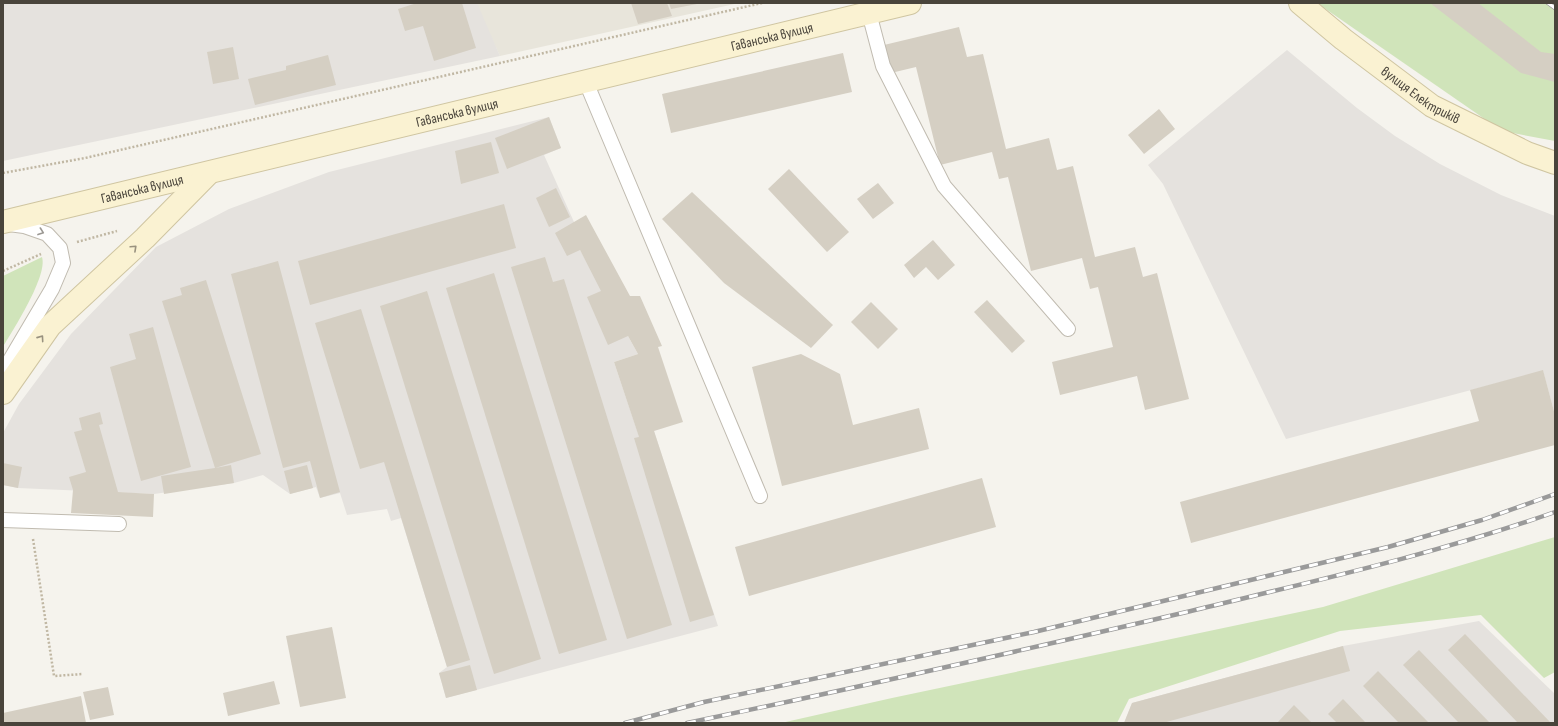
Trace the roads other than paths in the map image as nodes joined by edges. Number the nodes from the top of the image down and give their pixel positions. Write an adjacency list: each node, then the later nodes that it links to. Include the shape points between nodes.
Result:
1 (910, 3): 3 (street, Гаванська вулиця)
2 (1300, 3): 5 (street, вулиця Електриків, via 1342,39 1432,106 1527,153)
3 (869, 13): 4 (street, Гаванська вулиця); 8 (lane, via 883,66 944,186)
4 (586, 82): 6 (street, Гаванська вулиця); 11 (lane)
5 (1555, 163)
6 (208, 174): 7 (street, Гаванська вулиця); 10 (street, one-way to 6, via 50,326 145,238)
7 (3, 223): 9 (lane, one-way to 9, via 24,226 47,234 60,248 63,263 52,289)
8 (1068, 329)
9 (3, 372)
10 (3, 393)
11 (760, 496)
12 (3, 520): 13 (lane)
13 (119, 524)

